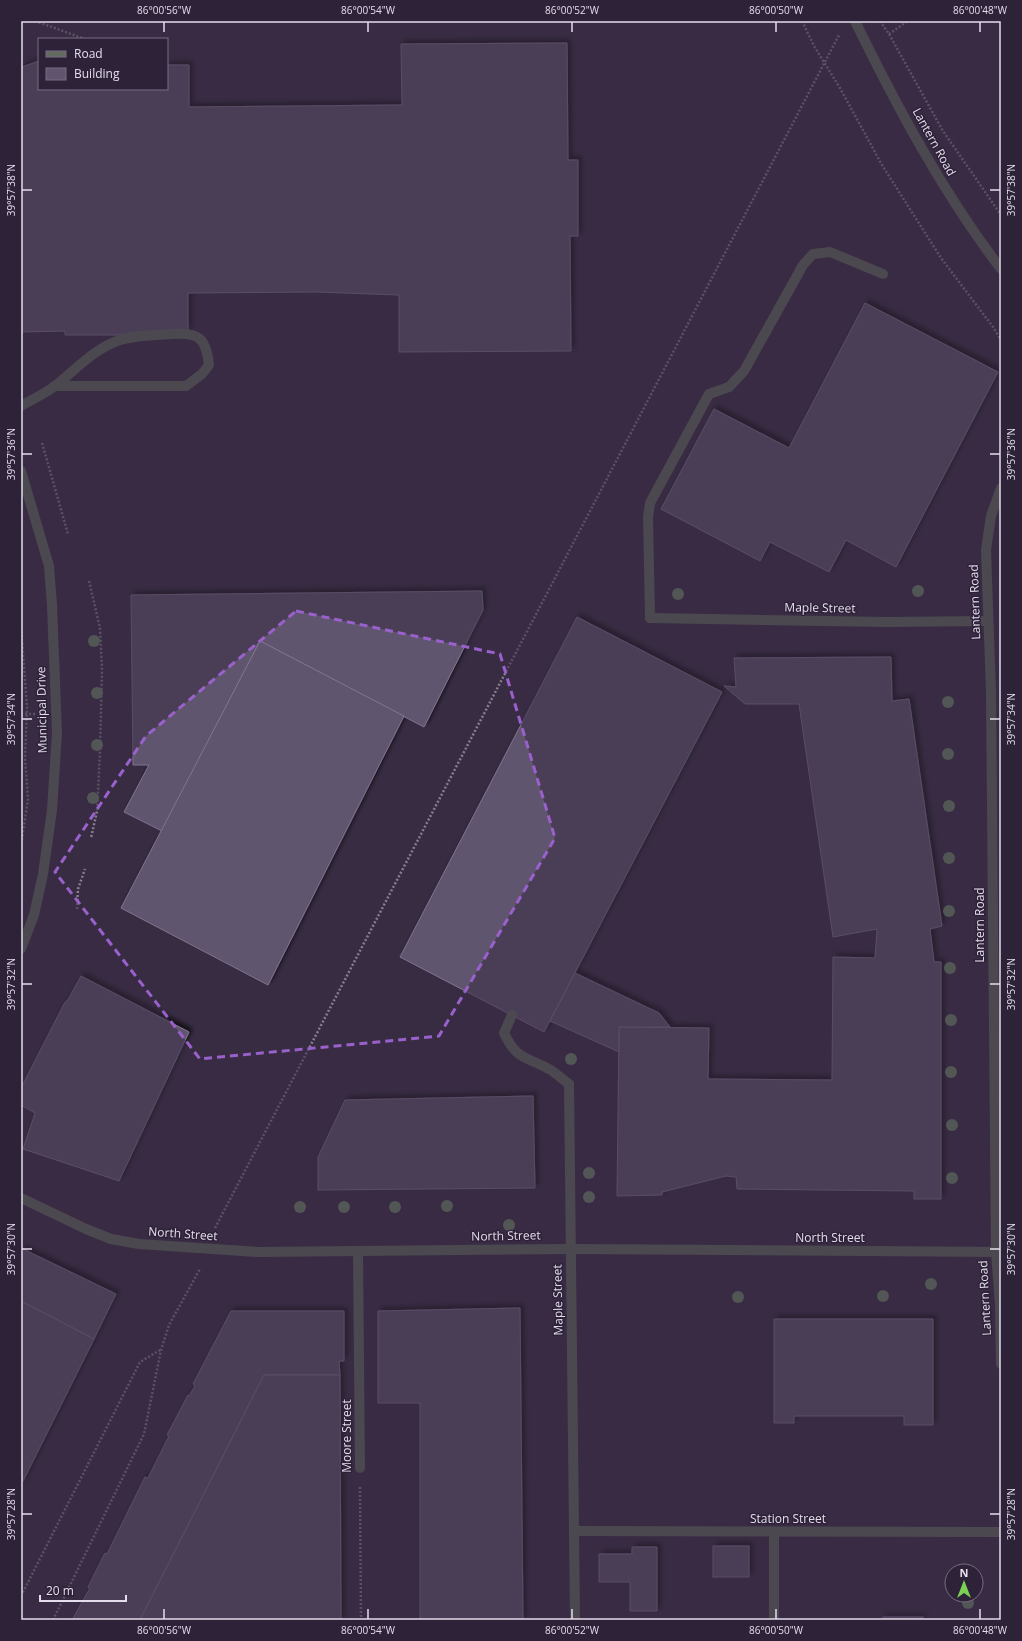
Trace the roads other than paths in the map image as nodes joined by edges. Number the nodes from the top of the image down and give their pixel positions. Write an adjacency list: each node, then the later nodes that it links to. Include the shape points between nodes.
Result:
1 (855, 21): 2 (street, Lantern Road, via 937,175 962,216)
2 (1001, 269)
3 (883, 274): 8 (street, Maple Street, via 830,252 813,254 803,265 744,371 729,387 710,394 650,503 650,618)
4 (54, 386): 4 (street, via 91,356 117,342 146,335 189,333 202,342 208,354 209,365 186,386); 5 (street)
5 (21, 406)
6 (21, 471): 9 (street, Municipal Drive, via 48,566 57,733 52,810 43,874 34,915)
7 (1001, 488): 8 (street, Lantern Road, via 991,516 986,550)
8 (988, 621): 14 (street, Lantern Road)
9 (21, 949)
10 (512, 1015): 12 (street, Maple Street, via 504,1033 515,1052 550,1069 569,1084)
11 (21, 1198): 13 (street, North Street, via 86,1230 139,1244 258,1252)
12 (571, 1249): 13 (street, North Street); 14 (street, North Street); 18 (street, Maple Street)
13 (358, 1251): 17 (street, Moore Street)
14 (999, 1252): 15 (street, Lantern Road)
15 (999, 1271): 16 (street, Lantern Road)
16 (1001, 1364)
17 (360, 1468)
18 (574, 1531): 19 (street, Station Street); 21 (street, Maple Street)
19 (774, 1532): 20 (street, Station Street); 22 (street)
20 (1001, 1532)
21 (575, 1620)
22 (774, 1620)

